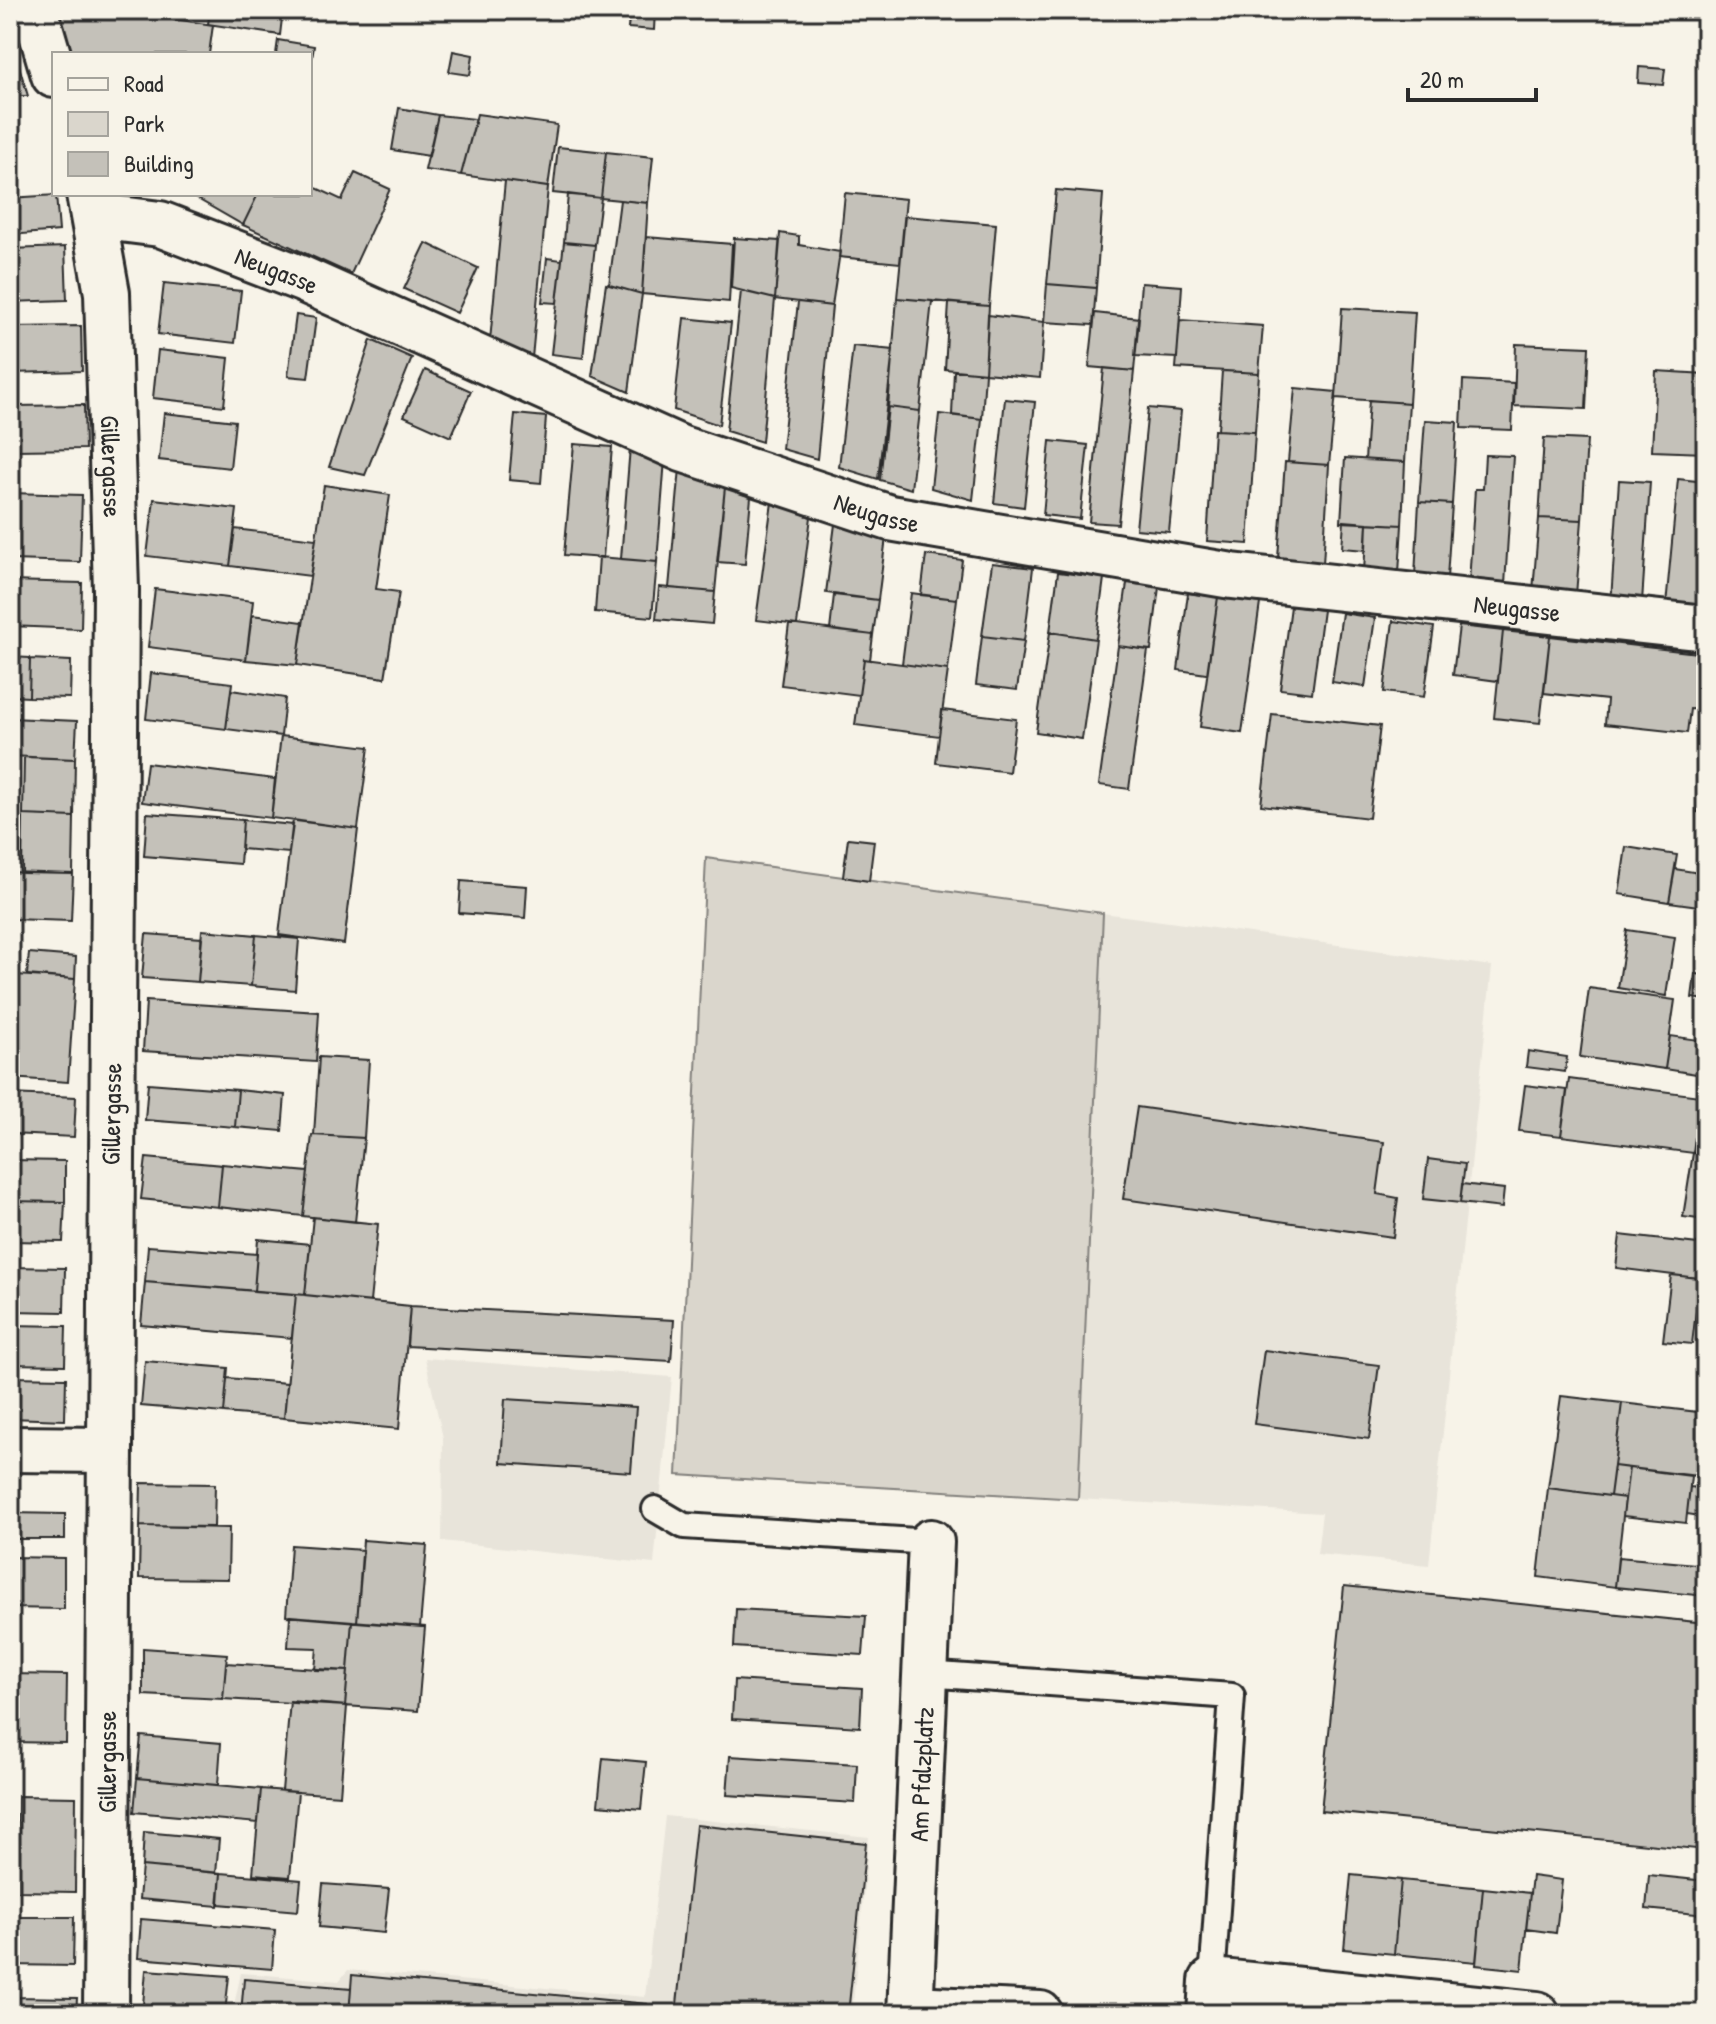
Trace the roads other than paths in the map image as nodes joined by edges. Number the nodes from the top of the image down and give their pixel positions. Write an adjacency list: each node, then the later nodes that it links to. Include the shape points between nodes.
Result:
1 (35, 10): 2 (street)
2 (52, 68)
3 (93, 205): 4 (street, Neugasse, via 160,224 302,279 682,449 890,518 1232,576); 6 (street, Gillergasse, via 107,293 116,590)
4 (1706, 628)
5 (10, 1449): 6 (street)
6 (108, 1450): 12 (street, Gillergasse)
7 (655, 1509): 8 (lane, via 684,1526)
8 (931, 1542): 9 (street, Am Pfalzplatz)
9 (925, 1674): 10 (lane, via 1232,1696); 11 (street, Am Pfalzplatz)
10 (1211, 1998): 14 (street)
11 (910, 2011): 13 (street, Am Pfalzplatz)
12 (106, 2014)
13 (1040, 2014)
14 (1537, 2014)

